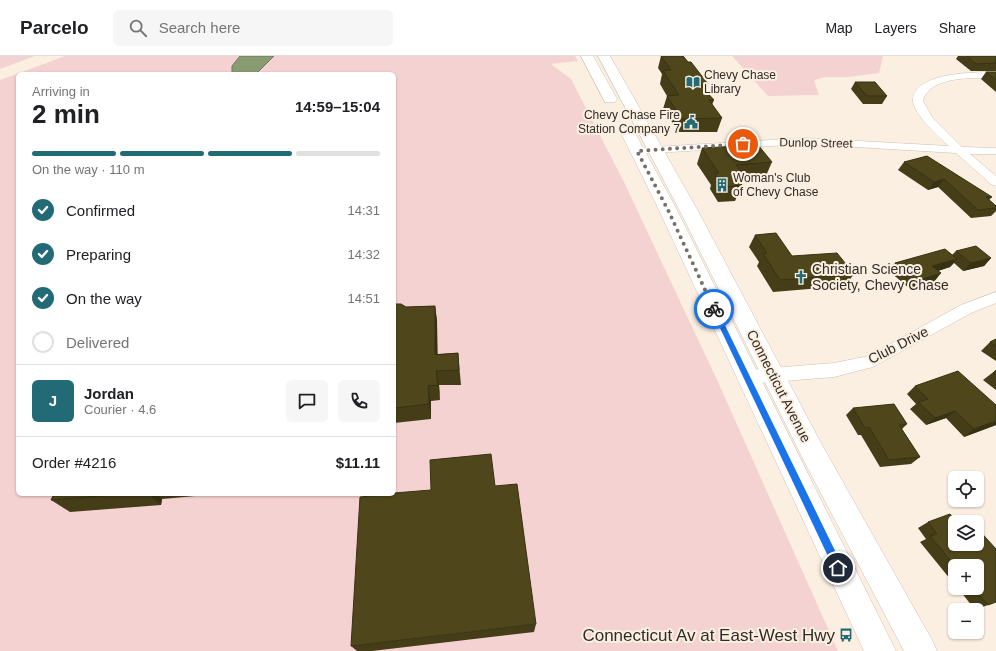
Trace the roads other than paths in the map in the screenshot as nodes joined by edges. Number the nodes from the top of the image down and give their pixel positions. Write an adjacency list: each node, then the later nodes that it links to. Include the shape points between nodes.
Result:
1 (587, 56): 4 (main road, Connecticut Avenue, via 618,115)
2 (604, 56): 4 (main road, Connecticut Avenue)
3 (996, 75): 5 (street, via 941,79 926,86 920,94 918,101 923,113)
4 (645, 150): 5 (street, Dunlop Street, via 805,140); 9 (main road, Connecticut Avenue, via 689,211); 10 (main road, Connecticut Avenue, via 668,210)
5 (960, 151): 6 (street, Dunlop Street); 7 (street)
6 (996, 151)
7 (996, 182)
8 (996, 297): 9 (street, Club Drive, via 966,309 873,361 834,370)
9 (774, 375): 10 (street, Club Drive); 11 (main road, Connecticut Avenue, via 813,453)
10 (747, 377): 12 (main road, Connecticut Avenue)
11 (922, 647)
12 (880, 651)

